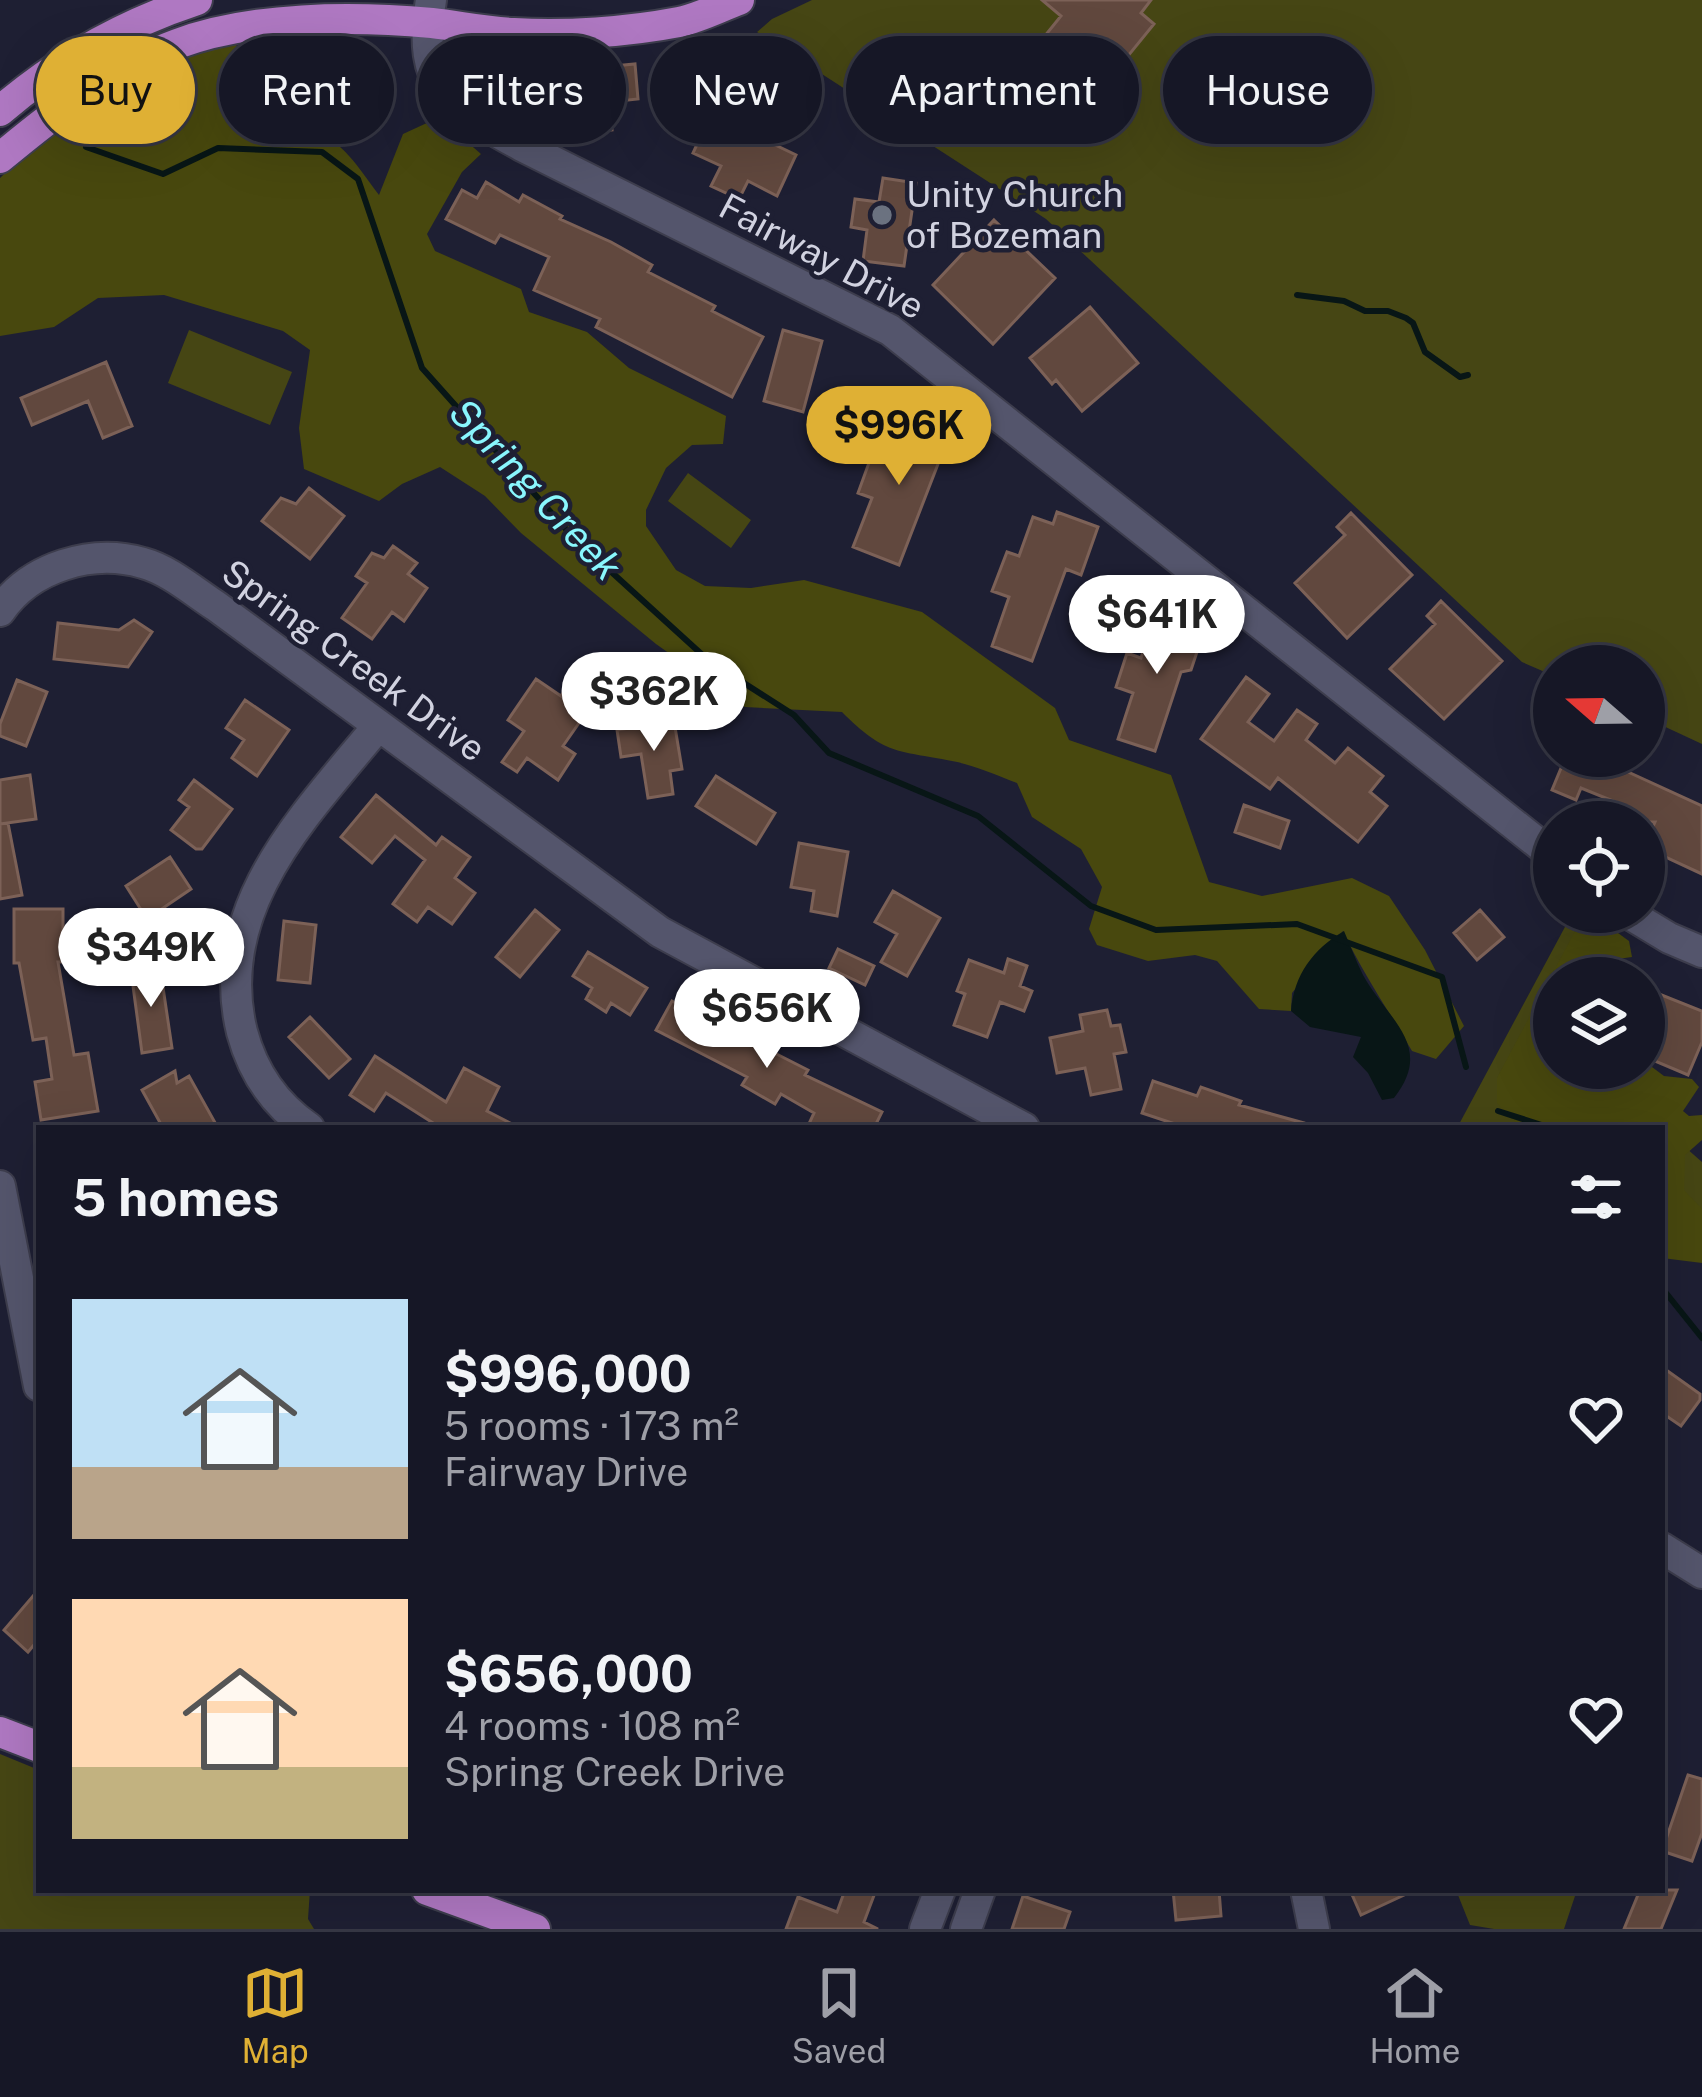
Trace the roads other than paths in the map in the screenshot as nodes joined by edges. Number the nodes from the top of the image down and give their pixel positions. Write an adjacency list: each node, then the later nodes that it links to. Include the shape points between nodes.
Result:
1 (197, 0): 4 (main road, via 116,31)
2 (739, 0): 3 (main road, via 682,22 514,33)
3 (430, 11): 5 (main road, via 232,28 176,44 57,111); 8 (street, Fairway Drive, via 431,66 442,95 476,121 890,331)
4 (0, 110)
5 (0, 158)
6 (0, 611): 7 (street, Spring Creek Drive, via 20,588 67,564 144,563)
7 (378, 726): 11 (street, via 281,852 238,942 236,999 251,1060 272,1096); 12 (street, Spring Creek Drive, via 660,932)
8 (1533, 839)
9 (1661, 933): 10 (street)
10 (1702, 952)
11 (306, 1125)
12 (1018, 1125)
13 (0, 1186): 14 (street)
14 (36, 1371)
15 (1665, 1550): 16 (street)
16 (1702, 1573)
17 (0, 1732): 18 (main road)
18 (36, 1746)
19 (435, 1893): 23 (main road)
20 (939, 1893): 24 (street)
21 (979, 1893): 25 (street)
22 (1307, 1893): 26 (street)
23 (535, 1929)
24 (926, 1929)
25 (966, 1929)
26 (1314, 1929)

